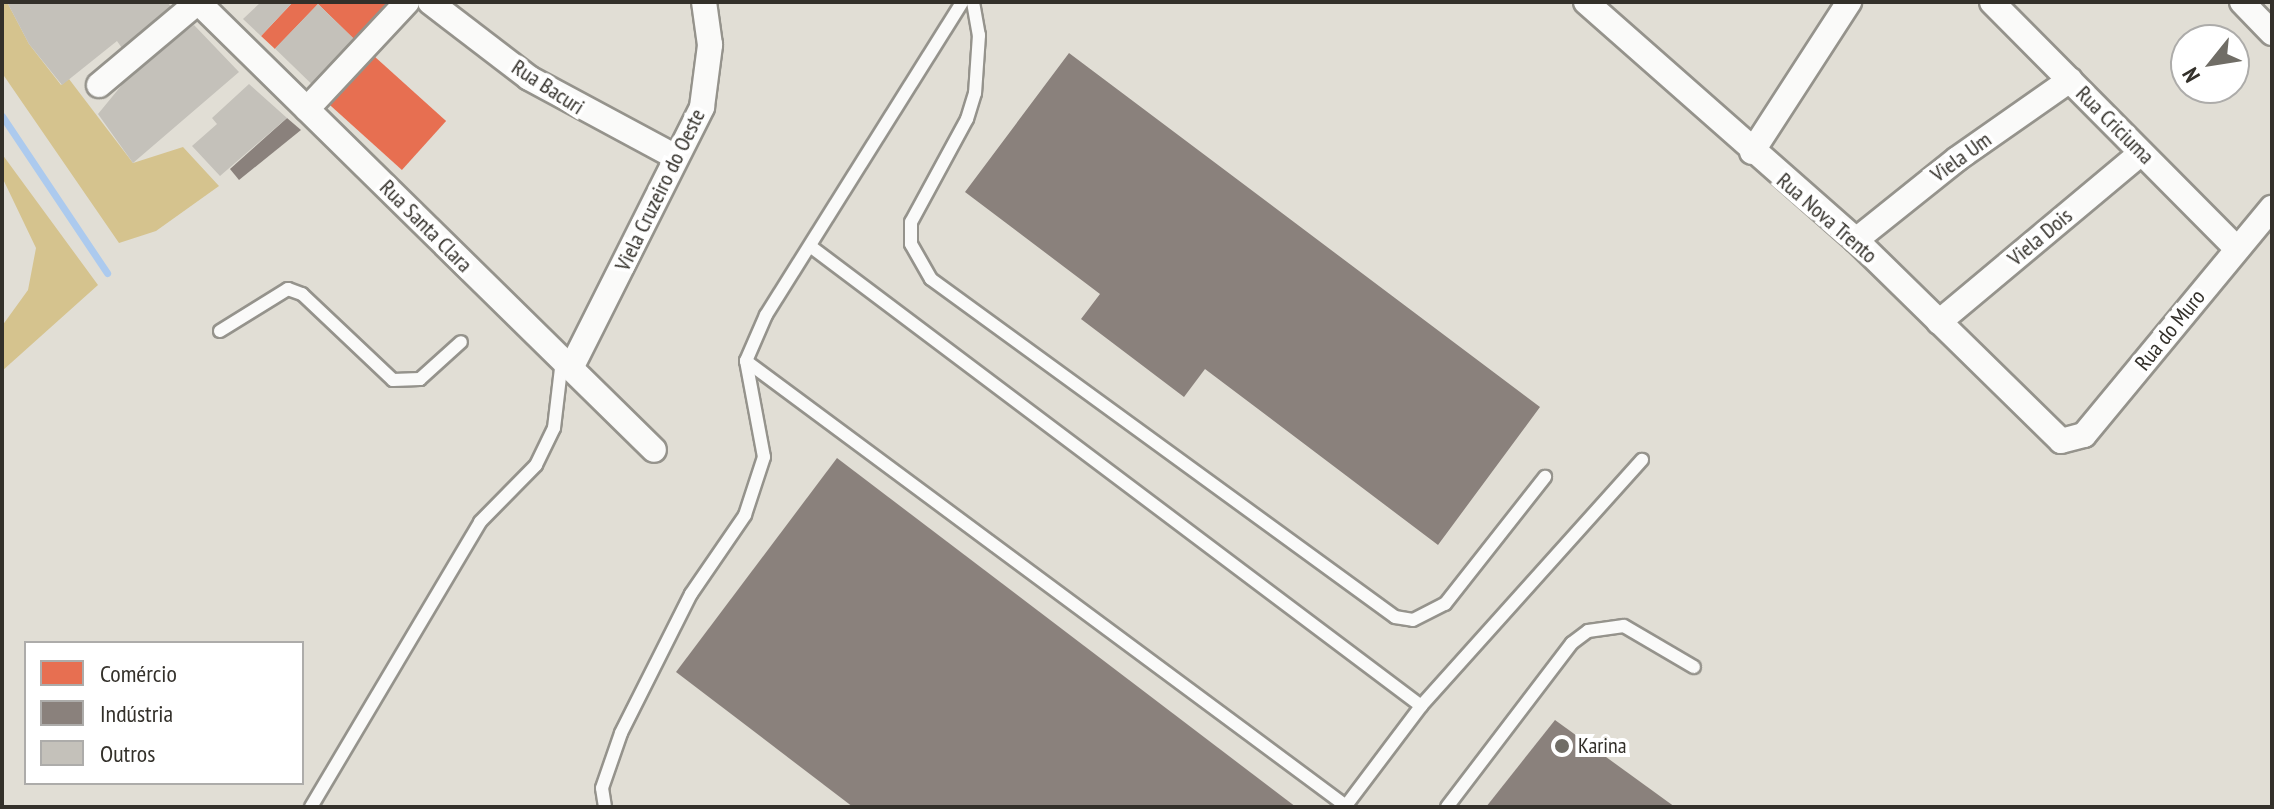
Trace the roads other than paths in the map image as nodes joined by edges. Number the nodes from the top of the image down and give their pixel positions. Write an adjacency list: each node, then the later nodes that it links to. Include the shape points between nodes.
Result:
1 (198, 2): 13 (street); 14 (street, Rua Santa Clara)
2 (407, 2): 14 (street)
3 (430, 2): 17 (street, Rua Bacuri, via 529,78)
4 (704, 2): 17 (street, Viela Cruzeiro do Oeste, via 709,79 702,107)
5 (962, 2): 20 (lane)
6 (973, 2): 30 (lane, via 979,35 975,93 967,119 911,222 911,244 931,279 1395,617 1413,620 1445,604)
7 (1849, 2): 15 (street)
8 (1992, 2): 12 (street, Rua Criciuma)
9 (2242, 2): 11 (street)
10 (1599, 7): 15 (street, Rua Nova Trento)
11 (2272, 33)
12 (2070, 80): 16 (street, Rua Criciuma); 19 (street, Viela Um, via 1957,159)
13 (99, 85)
14 (307, 109): 26 (street, Rua Santa Clara)
15 (1752, 152): 19 (street, Rua Nova Trento)
16 (2141, 153): 21 (street, Rua Criciuma); 22 (street, Viela Dois)
17 (676, 157): 26 (street, Viela Cruzeiro do Oeste)
18 (2272, 208): 21 (street, Rua do Muro)
19 (1856, 240): 22 (street, Rua Nova Trento)
20 (810, 246): 25 (lane, via 766,315); 32 (lane)
21 (2237, 249): 27 (street, Rua do Muro, via 2084,435)
22 (1939, 322): 27 (street, Rua Nova Trento)
23 (220, 331): 24 (lane, via 288,289 302,294 393,380 420,379)
24 (461, 342)
25 (746, 361): 34 (lane, via 764,457 745,515 691,594 621,733 602,788); 35 (lane)
26 (567, 364): 28 (street, Rua Santa Clara); 33 (lane, via 554,428 536,465 480,522)
27 (2061, 441)
28 (654, 450)
29 (1642, 460): 32 (lane)
30 (1545, 477)
31 (1694, 667): 36 (lane, via 1624,626 1588,631 1572,643)
32 (1421, 706): 35 (lane)
33 (311, 807)
34 (605, 807)
35 (1346, 807)
36 (1447, 807)

